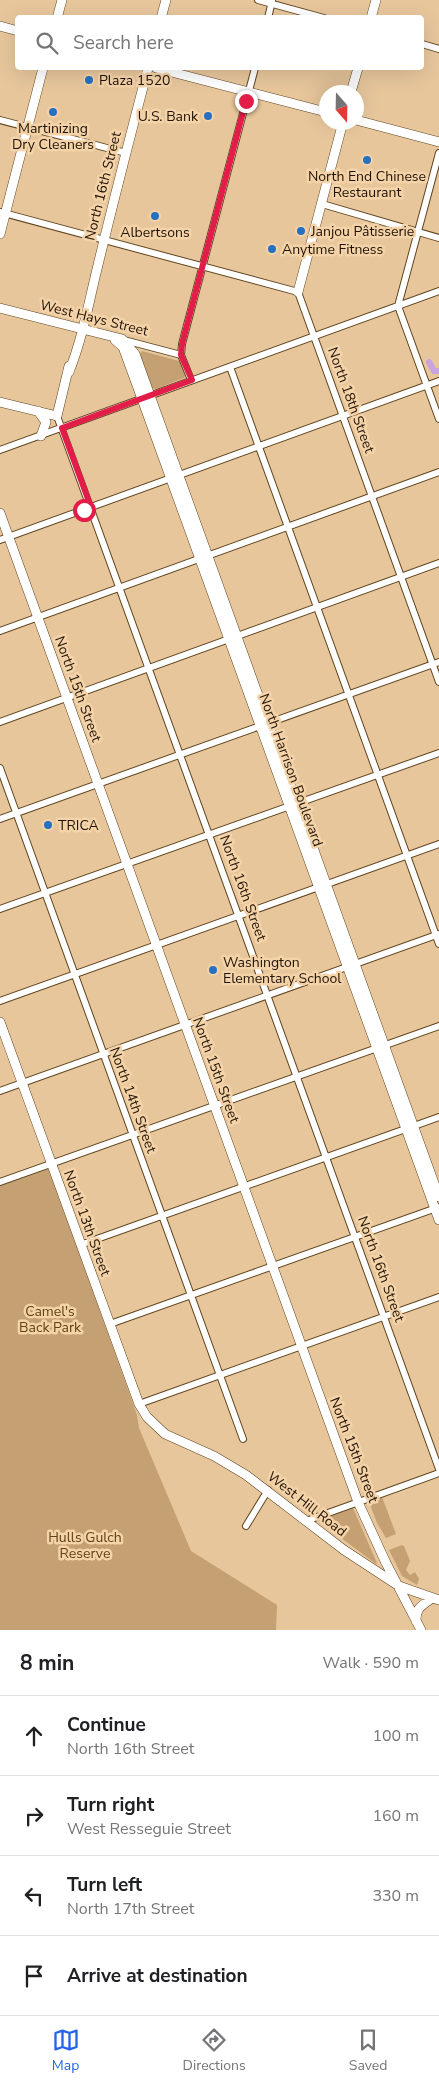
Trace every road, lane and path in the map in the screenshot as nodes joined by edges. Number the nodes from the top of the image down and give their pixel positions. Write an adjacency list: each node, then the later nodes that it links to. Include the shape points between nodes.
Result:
1 (62, 0): 6 (street)
2 (166, 0): 7 (street)
3 (258, 0): 5 (street)
4 (376, 0): 10 (street)
5 (272, 2): 8 (street); 9 (street)
6 (58, 15)
7 (162, 15)
8 (269, 15)
9 (314, 15)
10 (372, 15)
11 (0, 26): 12 (street)
12 (15, 30)
13 (424, 45): 14 (street)
14 (439, 49)
15 (42, 70): 25 (street)
16 (147, 70): 28 (street, North 16th Street)
17 (164, 70): 21 (street)
18 (254, 70): 21 (street)
19 (357, 70): 20 (street)
20 (353, 85)
21 (248, 91): 22 (street); 36 (street)
22 (319, 110)
23 (0, 120): 25 (street)
24 (364, 122): 27 (street)
25 (27, 128): 28 (street); 31 (street)
26 (341, 130): 30 (street)
27 (439, 142)
28 (126, 152): 35 (street, North 16th Street)
29 (439, 153): 32 (street)
30 (322, 204): 32 (street); 38 (street)
31 (3, 213): 33 (street); 35 (street)
32 (418, 232): 34 (street); 39 (street)
33 (0, 234)
34 (439, 238)
35 (104, 241): 36 (street); 41 (street, North 16th Street)
36 (202, 267): 38 (street); 45 (street)
37 (439, 291): 39 (street)
38 (298, 292): 43 (street, North 18th Street)
39 (398, 306): 43 (street); 49 (street)
40 (0, 308): 41 (street, West Hays Street)
41 (80, 329): 42 (street, West Hays Street); 53 (street, North 16th Street)
42 (108, 336): 44 (street, West Hays Street); 50 (street, North Harrison Boulevard, via 123,347)
43 (314, 336): 46 (street); 54 (street, North 18th Street)
44 (122, 340): 45 (street, West Hays Street); 50 (street, North Harrison Boulevard, via 135,354)
45 (181, 355): 47 (street)
46 (230, 367): 47 (street); 58 (street)
47 (192, 380): 50 (street)
48 (439, 381): 49 (street)
49 (427, 385): 54 (street); 55 (street)
50 (146, 398): 56 (street); 61 (street, North Harrison Boulevard)
51 (0, 402): 52 (street)
52 (38, 411): 53 (street); 57 (street, via 46,422)
53 (57, 416): 56 (street, North 16th Street)
54 (343, 416): 58 (street); 62 (street, North 18th Street)
55 (439, 420)
56 (62, 428): 57 (street); 63 (street, North 16th Street)
57 (41, 436): 59 (street)
58 (259, 446): 61 (street); 65 (street)
59 (0, 450)
60 (439, 472): 62 (street)
61 (175, 477): 63 (street); 67 (street, North Harrison Boulevard)
62 (372, 496): 65 (street); 69 (street, North 18th Street)
63 (91, 507): 66 (street); 70 (street, North 16th Street)
64 (0, 513): 66 (street, North 15th Street)
65 (288, 526): 67 (street); 71 (street)
66 (4, 539): 72 (street, North 15th Street)
67 (204, 557): 70 (street); 74 (street, North Harrison Boulevard)
68 (439, 563): 69 (street)
69 (401, 576): 71 (street); 75 (street, North 18th Street)
70 (120, 588): 72 (street); 76 (street, North 16th Street)
71 (317, 607): 74 (street); 78 (street)
72 (38, 618): 73 (street); 79 (street, North 15th Street)
73 (0, 631)
74 (233, 637): 76 (street); 81 (street, North Harrison Boulevard)
75 (436, 663): 77 (street, North 18th Street); 78 (street)
76 (149, 668): 79 (street); 83 (street, North 16th Street)
77 (439, 682)
78 (348, 694): 81 (street); 85 (street)
79 (67, 698): 80 (street); 86 (street, North 15th Street)
80 (0, 722)
81 (264, 724): 83 (street); 87 (street, North Harrison Boulevard)
82 (439, 753): 85 (street)
83 (180, 754): 86 (street); 90 (street, North 16th Street)
84 (0, 768): 88 (street, North 14th Street)
85 (378, 775): 87 (street); 92 (street)
86 (98, 784): 88 (street); 93 (street, North 15th Street)
87 (294, 804): 90 (street); 94 (street, North Harrison Boulevard)
88 (16, 813): 89 (street); 95 (street, North 14th Street)
89 (0, 819)
90 (209, 835): 93 (street); 97 (street, North 16th Street)
91 (439, 844): 92 (street)
92 (407, 856): 94 (street); 98 (street)
93 (127, 864): 95 (street); 100 (street, North 15th Street)
94 (323, 886): 97 (street); 101 (street, North Harrison Boulevard)
95 (45, 893): 96 (street); 102 (street, North 14th Street)
96 (0, 909)
97 (239, 916): 100 (street); 103 (street, North 16th Street)
98 (437, 935): 99 (street); 101 (street)
99 (439, 944)
100 (157, 945): 102 (street); 106 (street, North 15th Street)
101 (352, 966): 103 (street); 108 (street, North Harrison Boulevard)
102 (75, 974): 104 (street); 109 (street, North 14th Street)
103 (268, 996): 106 (street); 110 (street, North 16th Street)
104 (0, 1001)
105 (0, 1022): 111 (street, North 13th Street)
106 (185, 1025): 109 (street); 113 (street, North 15th Street)
107 (439, 1026): 108 (street)
108 (381, 1046): 110 (street); 115 (street, North Harrison Boulevard)
109 (104, 1054): 111 (street); 116 (street, North 14th Street)
110 (297, 1076): 113 (street); 117 (street, North 16th Street)
111 (22, 1083): 112 (street); 118 (street, North 13th Street)
112 (0, 1091)
113 (214, 1106): 116 (street); 120 (street, North 15th Street)
114 (439, 1117): 115 (street)
115 (410, 1127): 117 (street); 121 (street, North Harrison Boulevard); 122 (street, North Harrison Boulevard)
116 (132, 1135): 118 (street); 123 (street, North 14th Street)
117 (326, 1157): 120 (street); 125 (street, North 16th Street)
118 (51, 1164): 119 (street); 126 (street, North 13th Street)
119 (0, 1182)
120 (243, 1186): 123 (street); 127 (street, North 15th Street)
121 (439, 1197)
122 (437, 1208): 124 (street, North Harrison Boulevard); 125 (street)
123 (162, 1215): 126 (street); 128 (street, North 14th Street)
124 (439, 1220)
125 (355, 1237): 127 (street); 130 (street, North 16th Street)
126 (80, 1244): 131 (street, North 13th Street)
127 (272, 1266): 128 (street); 132 (street, North 15th Street)
128 (191, 1295): 131 (street); 133 (street, North 14th Street)
129 (439, 1297): 130 (street)
130 (384, 1317): 132 (street); 137 (street, North 16th Street)
131 (110, 1324): 134 (street, North 13th Street)
132 (301, 1346): 133 (street); 140 (street, North 15th Street)
133 (220, 1375): 134 (street); 136 (street, North 14th Street)
134 (139, 1404): 135 (street, North 13th Street, via 146,1417)
135 (159, 1429): 139 (street, West Hill Road, via 214,1456)
136 (243, 1440)
137 (439, 1469)
138 (439, 1473): 140 (street)
139 (268, 1490): 141 (street, West Hill Road); 142 (street)
140 (358, 1502): 141 (street); 143 (street, North 15th Street)
141 (306, 1520): 143 (street, West Hill Road)
142 (246, 1526)
143 (399, 1586): 144 (street, West Hill Road); 145 (street, North 15th Street)
144 (435, 1599): 145 (street, via 420,1606)
145 (416, 1621): 146 (street, North 15th Street)
146 (421, 1630)

